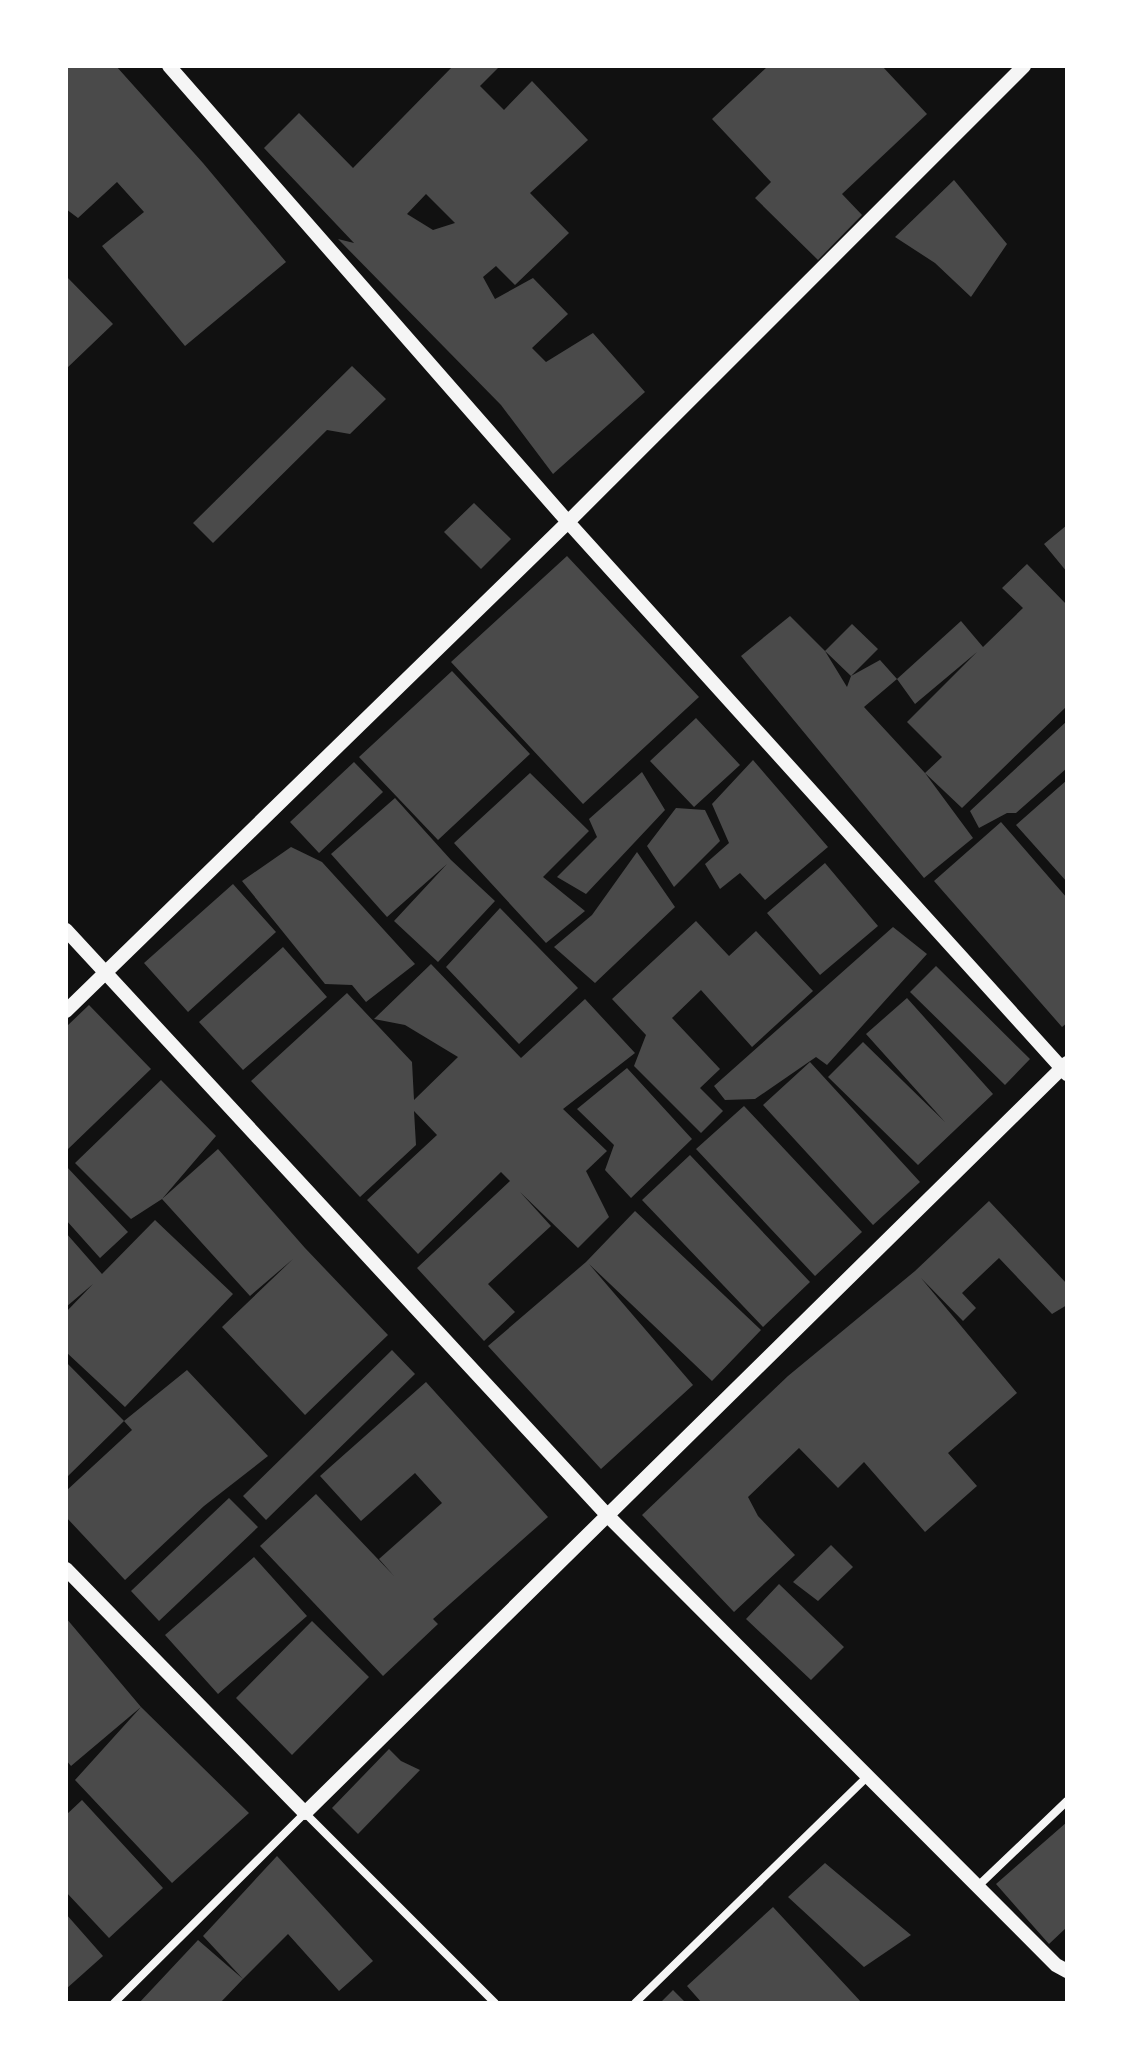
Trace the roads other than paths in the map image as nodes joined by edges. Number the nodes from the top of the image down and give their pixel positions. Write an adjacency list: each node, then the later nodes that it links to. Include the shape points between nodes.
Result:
1 (169, 66): 3 (street)
2 (1024, 66): 3 (street)
3 (568, 522): 5 (street); 7 (street)
4 (66, 930): 5 (street)
5 (106, 974): 6 (street); 8 (street)
6 (66, 1011)
7 (1065, 1068): 8 (street)
8 (608, 1516): 10 (street); 12 (street)
9 (66, 1569): 12 (street)
10 (868, 1776): 13 (street); 17 (street)
11 (1067, 1801): 13 (street)
12 (305, 1813): 15 (street); 16 (street)
13 (977, 1887): 14 (street)
14 (1067, 1971)
15 (114, 2003)
16 (495, 2003)
17 (635, 2003)

